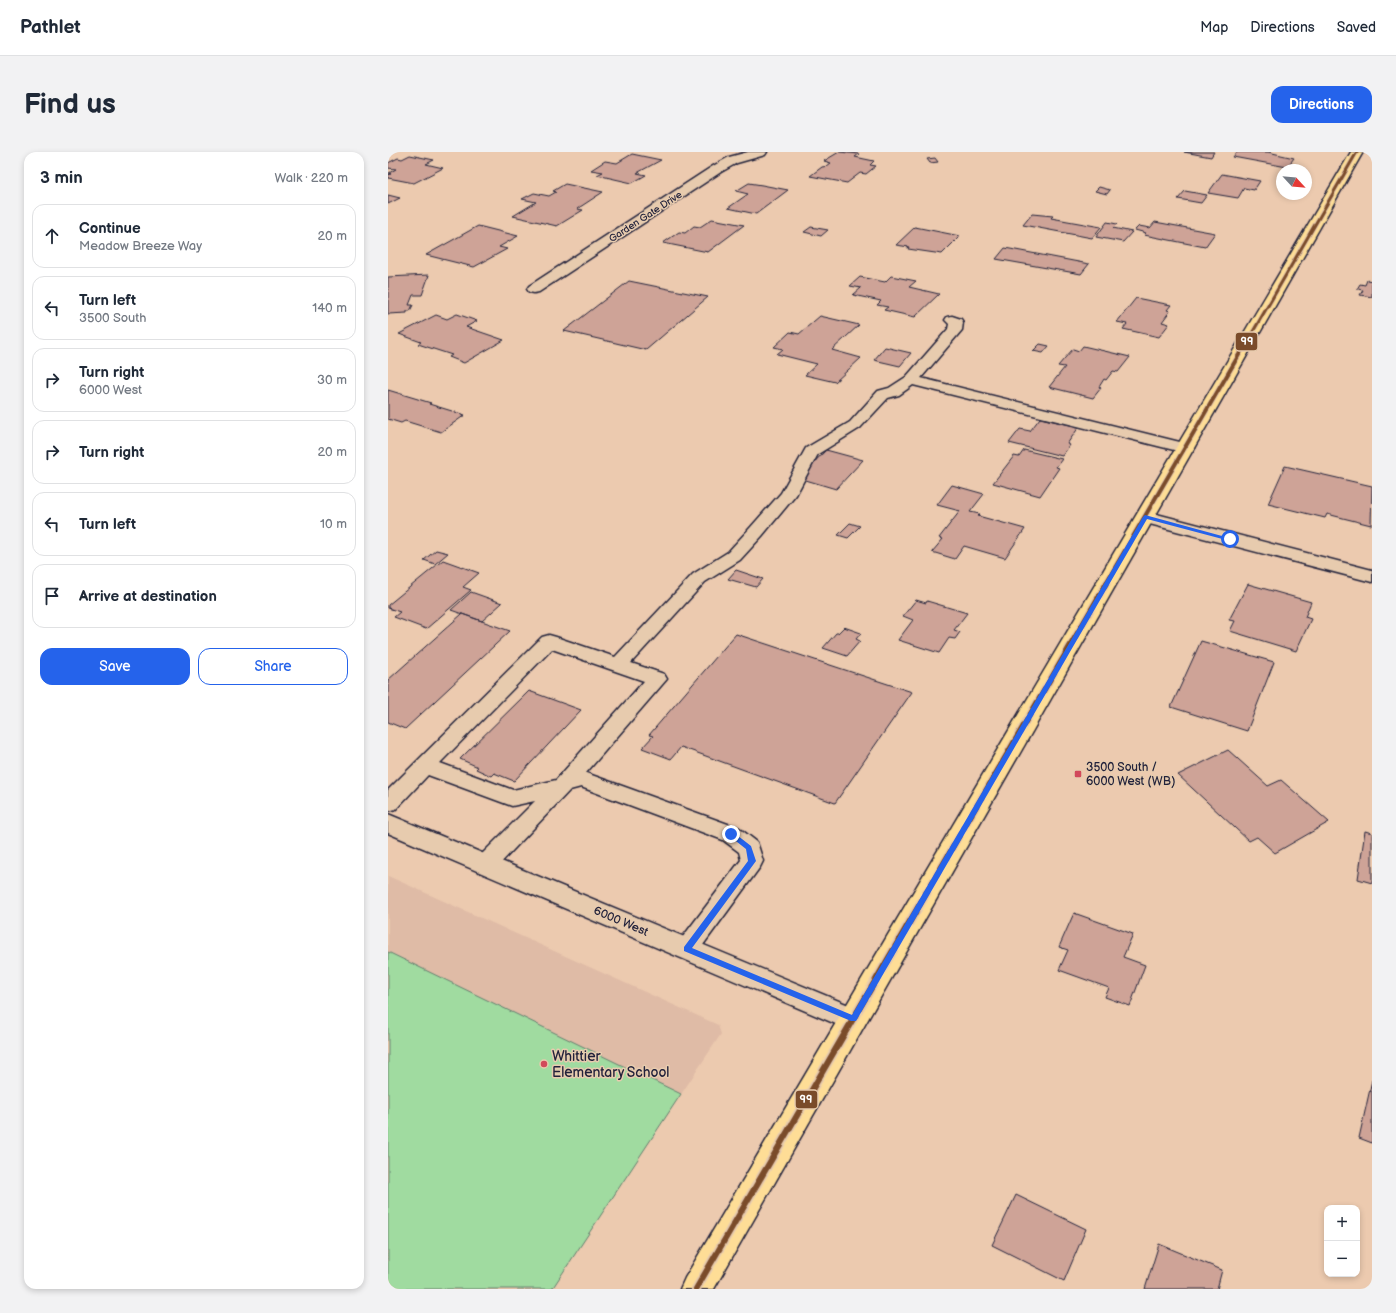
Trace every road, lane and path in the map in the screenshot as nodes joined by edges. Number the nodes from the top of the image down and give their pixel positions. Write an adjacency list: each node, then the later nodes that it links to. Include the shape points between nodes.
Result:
1 (761, 152): 3 (street, Garden Gate Drive, via 733,160 717,169)
2 (1357, 152): 6 (main road)
3 (534, 289)
4 (952, 320): 5 (lane, via 956,322 955,330)
5 (911, 380): 6 (lane); 9 (lane, via 894,392 883,394 855,426 812,451 788,495 756,532 734,556 698,578)
6 (1186, 448): 7 (main road)
7 (1145, 517): 8 (street); 16 (main road)
8 (1372, 576)
9 (618, 665): 10 (lane, via 549,641); 11 (lane, via 657,679)
10 (425, 766): 11 (lane, via 512,798); 12 (lane)
11 (563, 785): 14 (lane); 15 (lane, via 582,779 731,834 749,848 752,861)
12 (388, 803)
13 (388, 823): 14 (street, 6000 West)
14 (486, 864): 15 (street, 6000 West)
15 (687, 949): 16 (street, 6000 West)
16 (853, 1019): 17 (main road)
17 (696, 1289)

